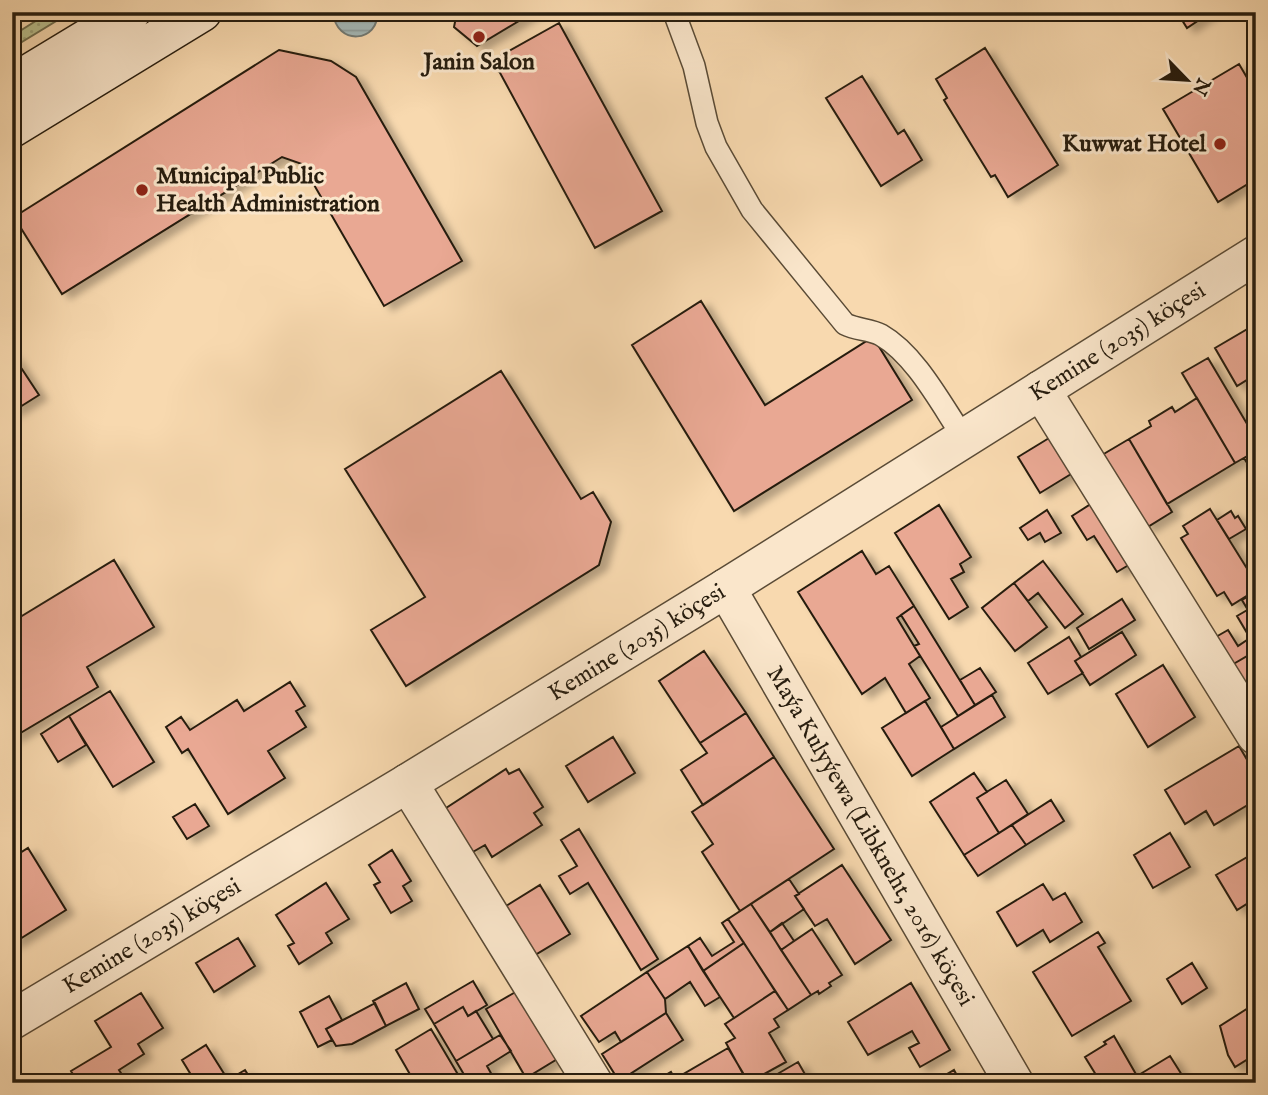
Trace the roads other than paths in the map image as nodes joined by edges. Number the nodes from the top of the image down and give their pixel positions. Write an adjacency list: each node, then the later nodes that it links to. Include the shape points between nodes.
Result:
1 (131, 12): 4 (street)
2 (202, 12): 5 (street)
3 (674, 12): 8 (lane, via 716,147 752,210 845,324 880,334 898,348)
4 (12, 84)
5 (12, 128)
6 (1256, 255): 7 (street, Kemine (2035) köçesi)
7 (1041, 390): 8 (street, Kemine (2035) köçesi); 10 (street)
8 (964, 438): 9 (street, Kemine (2035) köçesi)
9 (726, 588): 11 (street, Kemine (2035) köçesi); 14 (street, Maýa Kulyýewa (Libkneht, 2016) köçesi)
10 (1256, 735)
11 (408, 783): 12 (street, Kemine (2035) köçesi); 13 (street)
12 (12, 1020)
13 (593, 1083)
14 (1014, 1083)

